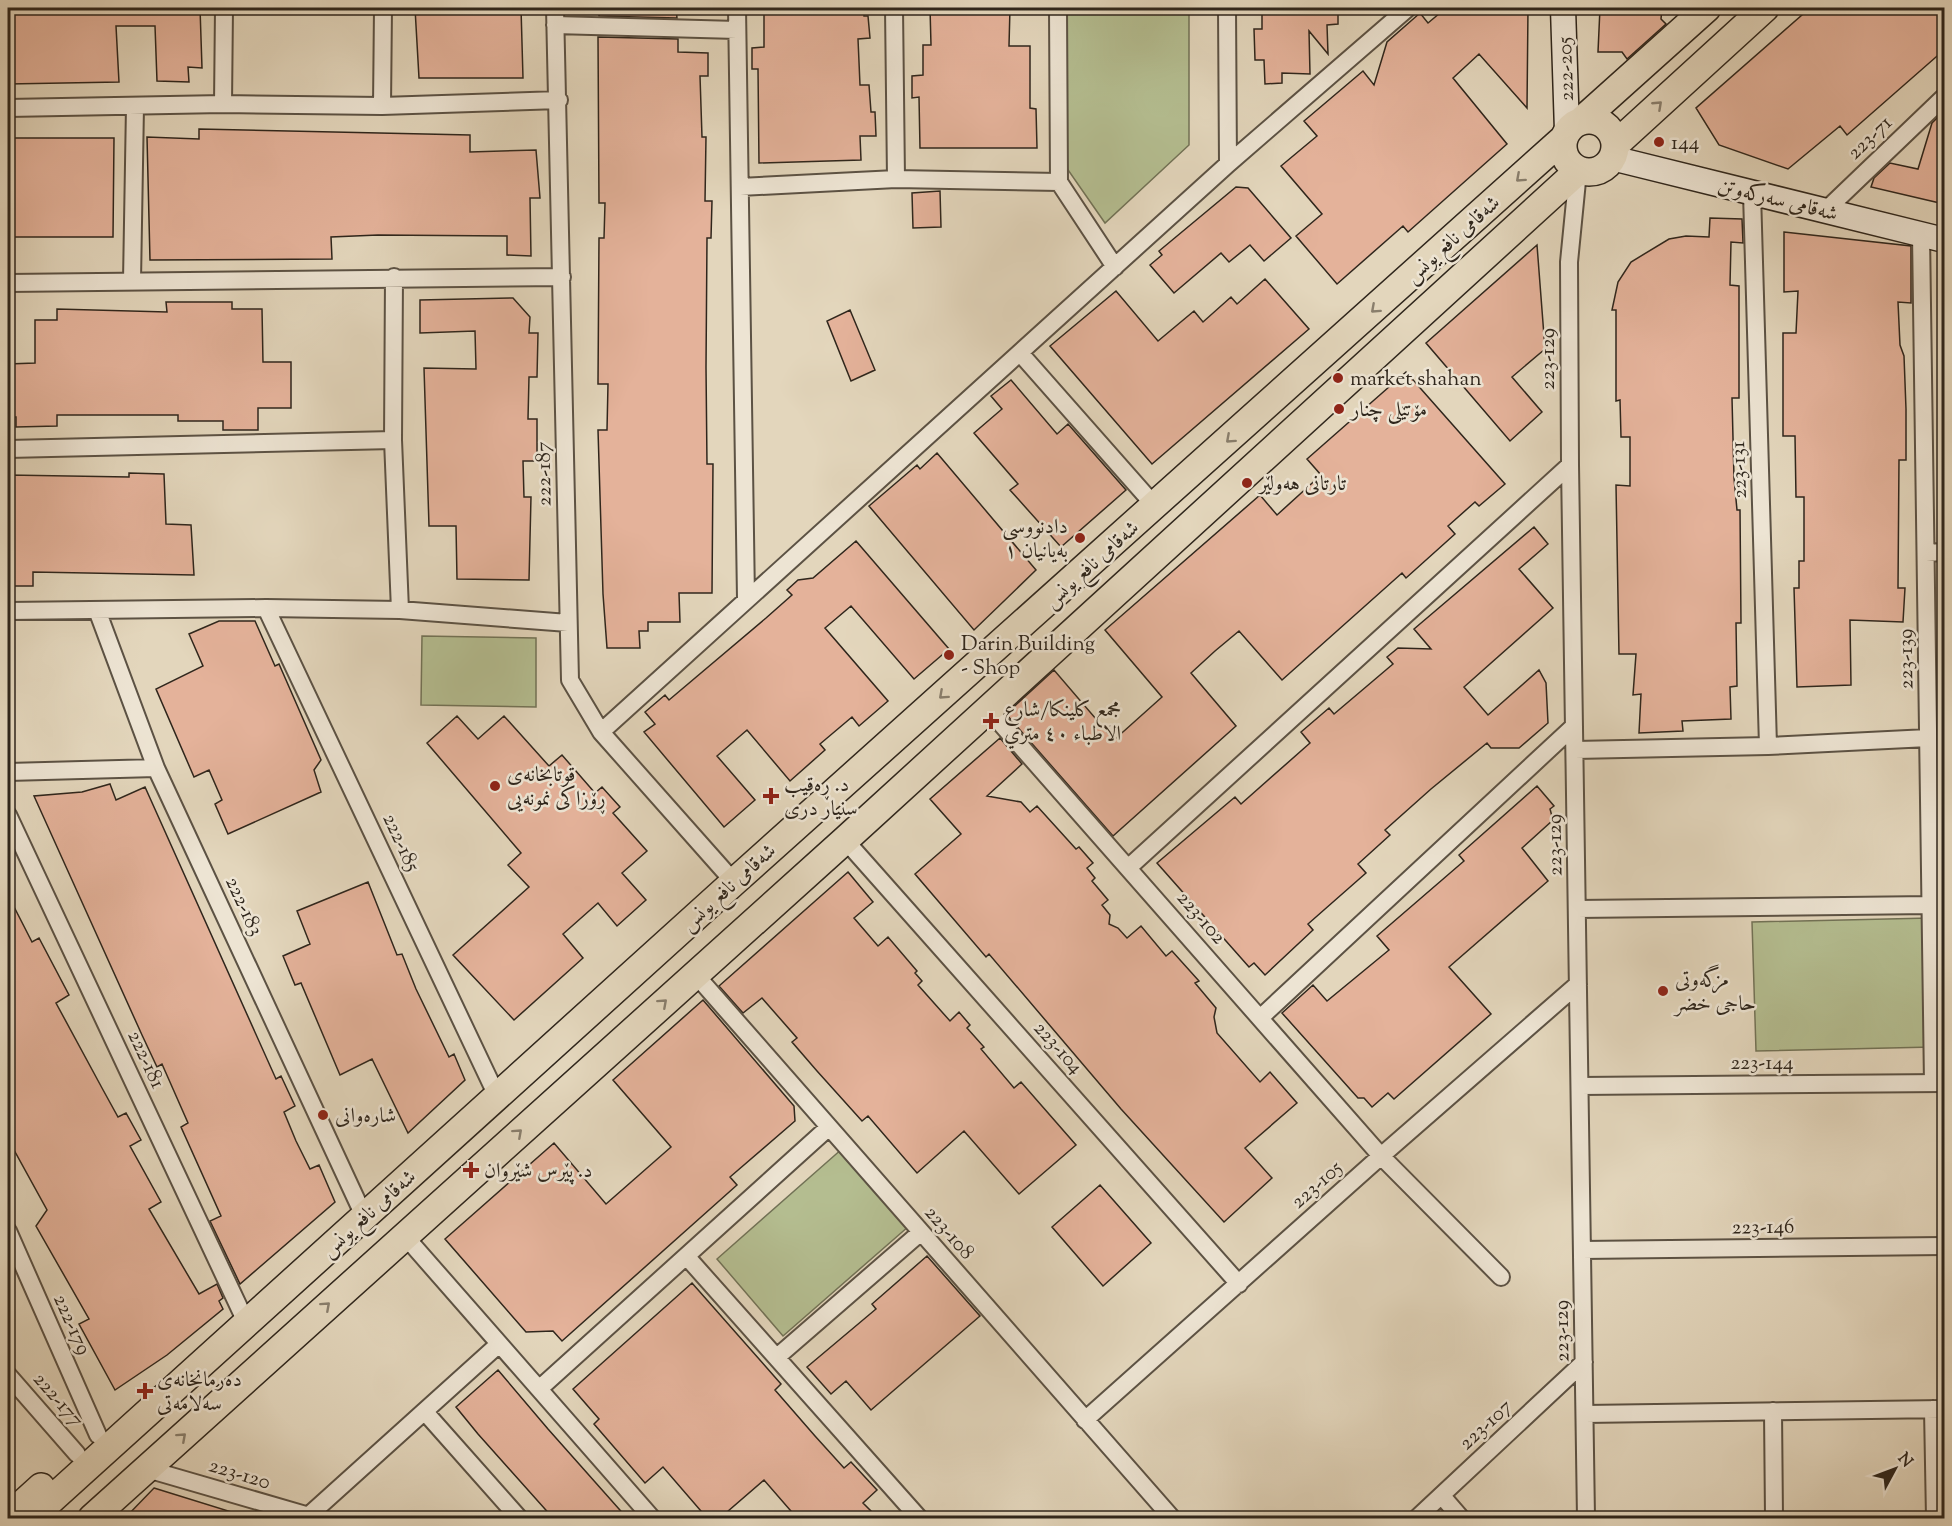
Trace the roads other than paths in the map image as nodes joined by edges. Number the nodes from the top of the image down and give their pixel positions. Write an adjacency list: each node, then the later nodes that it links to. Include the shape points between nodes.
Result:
1 (224, 8): 17 (street)
2 (383, 8): 19 (street)
3 (555, 8): 13 (street, 222-187)
4 (737, 8): 14 (street)
5 (894, 8): 25 (street)
6 (1058, 8): 26 (street)
7 (1227, 8): 23 (street)
8 (1408, 8): 12 (street)
9 (1563, 8): 21 (street, 222-205)
10 (1707, 8): 21 (main road, شەقامی نافع یونس)
11 (1765, 8): 22 (main road, one-way to 11)
12 (1391, 15): 23 (street)
13 (555, 26): 14 (street); 16 (street, 222-187)
14 (737, 30): 27 (street)
15 (1944, 97): 29 (street, 223-71)
16 (559, 100): 19 (street); 33 (street, 222-187)
17 (223, 104): 18 (street); 19 (street)
18 (135, 106): 20 (street); 34 (street)
19 (382, 106)
20 (8, 108)
21 (1570, 130): 22 (main road, via 1597,121 1610,130); 24 (main road, via 1562,147 1566,161); 40 (main road, شەقامی نافع یونس, one-way to 40)
22 (1614, 152): 24 (main road, via 1601,170); 28 (street, شەقامی سەرکەوتن)
23 (1228, 164): 31 (street)
24 (1578, 171): 39 (street, 223-129, via 1569,262); 49 (main road, شەقامی نافع یونس)
25 (896, 179): 26 (street); 27 (street)
26 (1059, 182): 31 (street)
27 (740, 187): 43 (street)
28 (1752, 193): 29 (street, شەقامی سەرکەوتن); 54 (street, 223-131)
29 (1825, 211): 30 (street, شەقامی سەرکەوتن)
30 (1933, 237): 41 (street, 223-139)
31 (1115, 267): 36 (street)
32 (394, 277): 33 (street); 34 (street); 37 (street)
33 (562, 277): 48 (street, 222-187)
34 (132, 281): 35 (street)
35 (8, 283)
36 (1020, 353): 40 (street); 43 (street)
37 (393, 440): 38 (street); 46 (street)
38 (8, 449)
39 (1570, 465): 51 (street, 223-129); 60 (street)
40 (1155, 506): 61 (main road, شەقامی نافع یونس, one-way to 61)
41 (1926, 552): 42 (street); 50 (street, 223-139)
42 (1944, 552)
43 (746, 599): 52 (street)
44 (266, 608): 45 (street); 46 (street); 71 (street, 222-185)
45 (97, 610): 47 (street); 56 (street, 222-183)
46 (400, 610): 48 (street)
47 (8, 611)
48 (568, 623): 52 (street, 222-187, via 570,680)
49 (988, 709): 59 (main road, شەقامی نافع یونس); 60 (street, 223-102)
50 (1936, 713): 53 (street, 223-139)
51 (1574, 726): 55 (street, 223-129); 66 (street)
52 (601, 732): 61 (street, 222-187)
53 (1928, 738): 54 (street); 62 (street, 223-139)
54 (1768, 746): 55 (street)
55 (1575, 750): 63 (street, 223-129)
56 (156, 768): 57 (street); 74 (street, 222-183)
57 (8, 772)
58 (8, 815): 83 (street, 222-181)
59 (845, 840): 64 (main road, شەقامی نافع یونس); 82 (street, 223-104)
60 (1128, 868): 66 (street, 223-102)
61 (734, 882): 67 (main road, شەقامی نافع یونس)
62 (1930, 905): 63 (street); 69 (street, 223-139)
63 (1577, 909): 65 (street, 223-129)
64 (695, 974): 68 (main road, شەقامی نافع یونس, one-way to 64); 72 (street, 223-108)
65 (1578, 984): 70 (street, 223-129); 73 (street, 223-105)
66 (1260, 1018): 73 (street, 223-102)
67 (570, 1030): 68 (main road); 71 (main road, شەقامی نافع یونس)
68 (597, 1062): 77 (main road, شەقامی نافع یونس, one-way to 68)
69 (1939, 1083): 70 (street, 223-144)
70 (1580, 1086): 79 (street, 223-129)
71 (497, 1096): 74 (main road, شەقامی نافع یونس)
72 (829, 1127): 76 (street, 223-108); 80 (street)
73 (1381, 1156): 81 (street, 223-102); 82 (street, 223-105)
74 (364, 1216): 83 (main road, شەقامی نافع یونس)
75 (8, 1231): 95 (street, 222-179)
76 (921, 1232): 85 (street); 94 (street, 223-108)
77 (404, 1235): 84 (street); 97 (main road, شەقامی نافع یونس, one-way to 77)
78 (1944, 1246): 79 (street, 223-146)
79 (1582, 1250): 86 (street, 223-129)
80 (687, 1257): 85 (street); 88 (street)
81 (1501, 1277)
82 (1239, 1284): 94 (street, 223-105)
83 (246, 1322): 89 (main road, شەقامی نافع یونس)
84 (499, 1344): 88 (street); 92 (street)
85 (777, 1357): 105 (street)
86 (1584, 1362): 93 (street, 223-129); 98 (street, 223-107)
87 (8, 1375): 96 (street, 222-177)
88 (539, 1389): 104 (street)
89 (170, 1392): 95 (main road, via 138,1400); 100 (main road, شەقامی نافع یونس)
90 (1939, 1409): 91 (street); 111 (street)
91 (1773, 1411): 93 (street); 110 (street)
92 (425, 1412): 102 (street); 103 (street)
93 (1585, 1414): 109 (street, 223-129)
94 (1085, 1420): 106 (street, 223-108)
95 (98, 1435): 96 (main road)
96 (77, 1454): 99 (main road)
97 (147, 1469): 101 (main road, شەقامی نافع یونس); 102 (street, 223-120)
98 (1442, 1496): 107 (street, 223-107); 108 (street)
99 (8, 1517)
100 (31, 1518)
101 (92, 1518)
102 (311, 1518)
103 (519, 1518)
104 (652, 1518)
105 (919, 1518)
106 (1172, 1518)
107 (1417, 1518)
108 (1461, 1518)
109 (1586, 1518)
110 (1774, 1518)
111 (1935, 1518)

